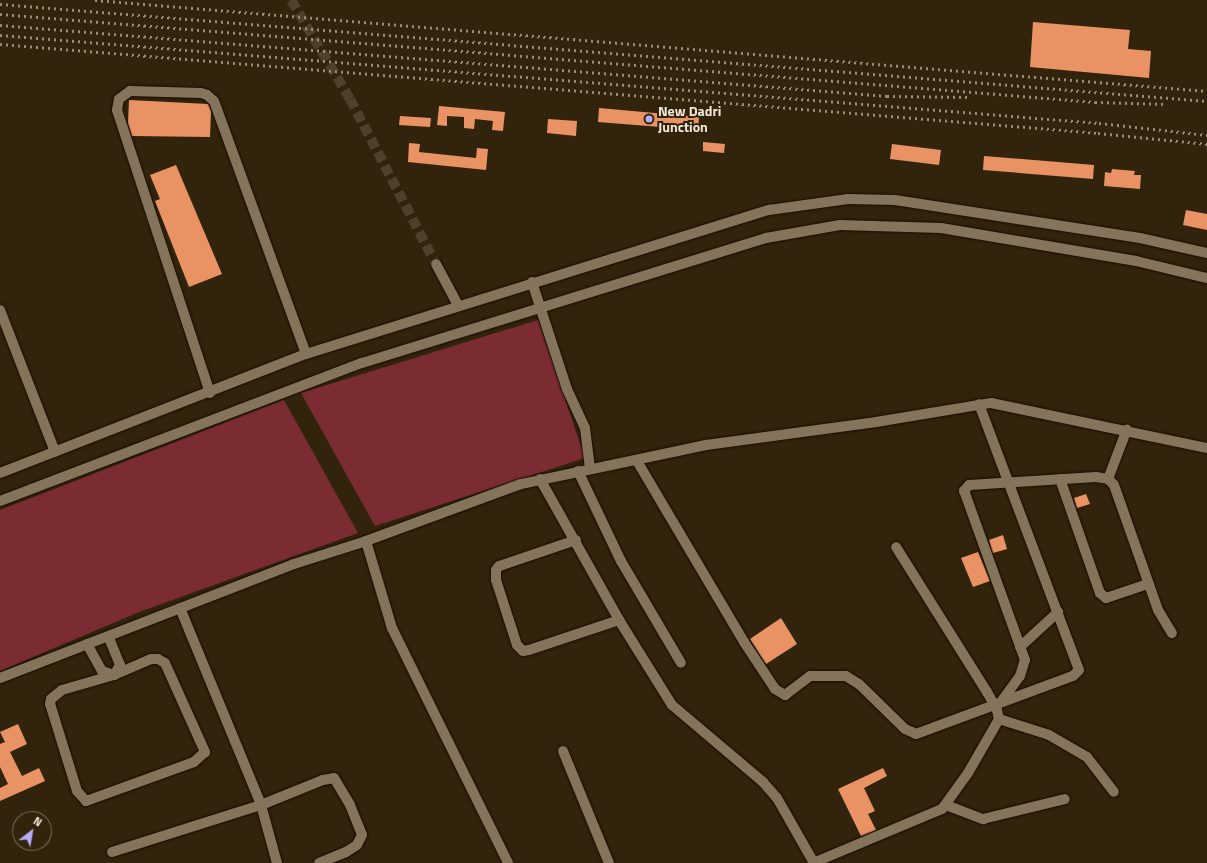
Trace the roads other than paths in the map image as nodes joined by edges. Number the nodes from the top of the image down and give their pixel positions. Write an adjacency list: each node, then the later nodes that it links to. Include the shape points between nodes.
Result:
1 (1207, 253): 4 (street, via 1140,238 956,208 895,200 848,199 769,210)
2 (436, 264): 5 (street)
3 (1207, 278): 6 (street, via 1136,261 941,228 840,225 766,238)
4 (532, 282): 5 (street); 6 (street)
5 (458, 305): 8 (street)
6 (539, 308): 15 (street, via 567,389 586,428); 22 (street, via 362,363)
7 (0, 310): 13 (street)
8 (306, 354): 9 (street); 9 (street, via 214,101 207,95 200,94 130,91 119,98 117,110)
9 (210, 393): 13 (street)
10 (979, 404): 11 (street, via 1002,404); 14 (street, via 876,422 706,445); 21 (street)
11 (1127, 429): 12 (street); 18 (street)
12 (1207, 448)
13 (55, 452): 17 (street)
14 (637, 461): 15 (street); 37 (street, via 744,642 780,693 790,692 810,676 846,676 859,684 905,729 916,734)
15 (590, 468): 16 (street)
16 (578, 471): 19 (street); 34 (street, via 622,561)
17 (0, 473)
18 (1108, 478): 20 (street); 26 (street, via 1114,485)
19 (540, 479): 23 (street); 24 (street)
20 (1060, 479): 21 (street); 26 (street, via 1100,593 1106,598)
21 (1009, 483): 28 (street); 33 (street, via 969,485 964,491)
22 (0, 501)
23 (576, 540): 29 (street); 29 (street, via 499,566 496,570 496,580 517,645 520,649 529,650)
24 (366, 542): 27 (street, via 294,564); 47 (street, via 392,628)
25 (896, 547): 37 (street)
26 (1148, 584): 30 (street, via 1161,617)
27 (180, 608): 31 (street); 42 (street)
28 (1058, 612): 33 (street); 37 (street, via 1079,664 1077,673)
29 (619, 620): 49 (street, via 672,705 763,782 777,798)
30 (1172, 633)
31 (108, 636): 32 (street); 35 (street, via 120,665)
32 (87, 644): 35 (street, via 102,671); 36 (street)
33 (1020, 647): 37 (street, via 1025,660 1023,670)
34 (681, 662)
35 (114, 674): 35 (street, via 151,659 166,663 205,752 194,762 86,801 77,791 50,704 62,690)
36 (0, 678)
37 (998, 703): 38 (street)
38 (999, 718): 40 (street, via 1049,735 1087,757); 43 (street, via 968,773)
39 (563, 751): 48 (street)
40 (1114, 792)
41 (1065, 799): 43 (street, via 983,819)
42 (261, 805): 44 (street); 45 (street); 46 (street, via 329,778 337,780 362,830 361,840 346,852)
43 (946, 805): 49 (street, via 937,812)
44 (112, 852)
45 (277, 863)
46 (318, 863)
47 (508, 863)
48 (610, 863)
49 (814, 863)

